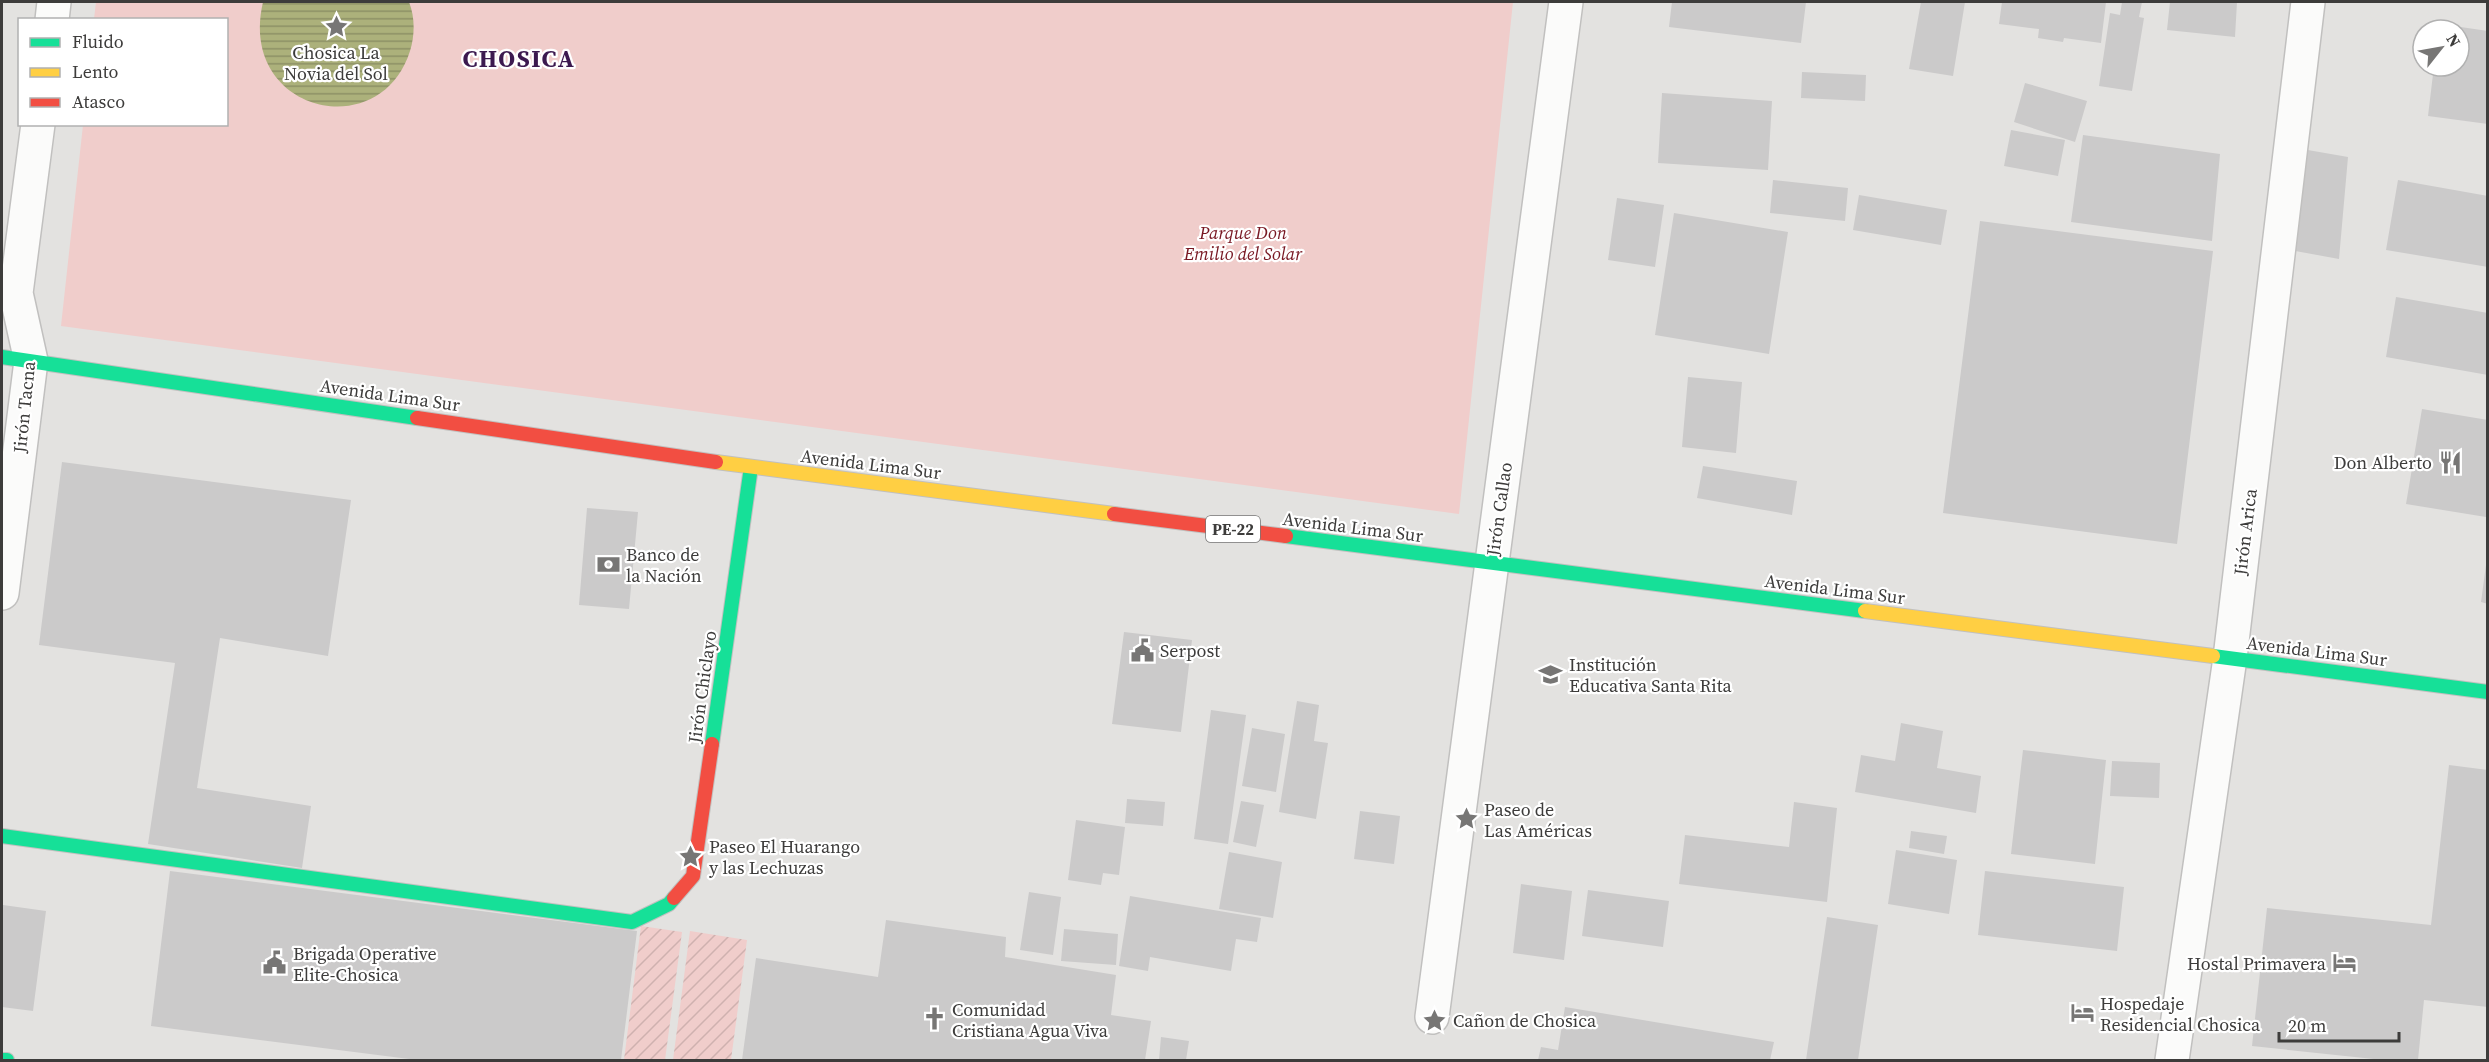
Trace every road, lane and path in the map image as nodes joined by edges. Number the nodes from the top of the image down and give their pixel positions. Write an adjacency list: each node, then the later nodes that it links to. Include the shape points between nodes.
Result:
1 (54, 2): 4 (street)
2 (1566, 2): 9 (street, Jirón Callao)
3 (2308, 2): 11 (street, Jirón Arica)
4 (52, 18)
5 (38, 126): 6 (street, Jirón Tacna)
6 (8, 303): 7 (street, Jirón Tacna)
7 (16, 359): 8 (main road, Avenida Lima Sur / PE-22); 10 (street, Jirón Tacna)
8 (751, 467): 9 (main road, Avenida Lima Sur / PE-22); 13 (main road, Jirón Chiclayo, via 693,876 669,904 632,922)
9 (1492, 563): 11 (main road, Avenida Lima Sur / PE-22); 14 (street, Jirón Callao)
10 (2, 593)
11 (2230, 658): 12 (main road, Avenida Lima Sur / PE-22); 17 (street, Jirón Arica)
12 (2487, 692)
13 (2, 836)
14 (1432, 1017)
15 (2, 1060): 16 (main road)
16 (7, 1060)
17 (2172, 1060)

